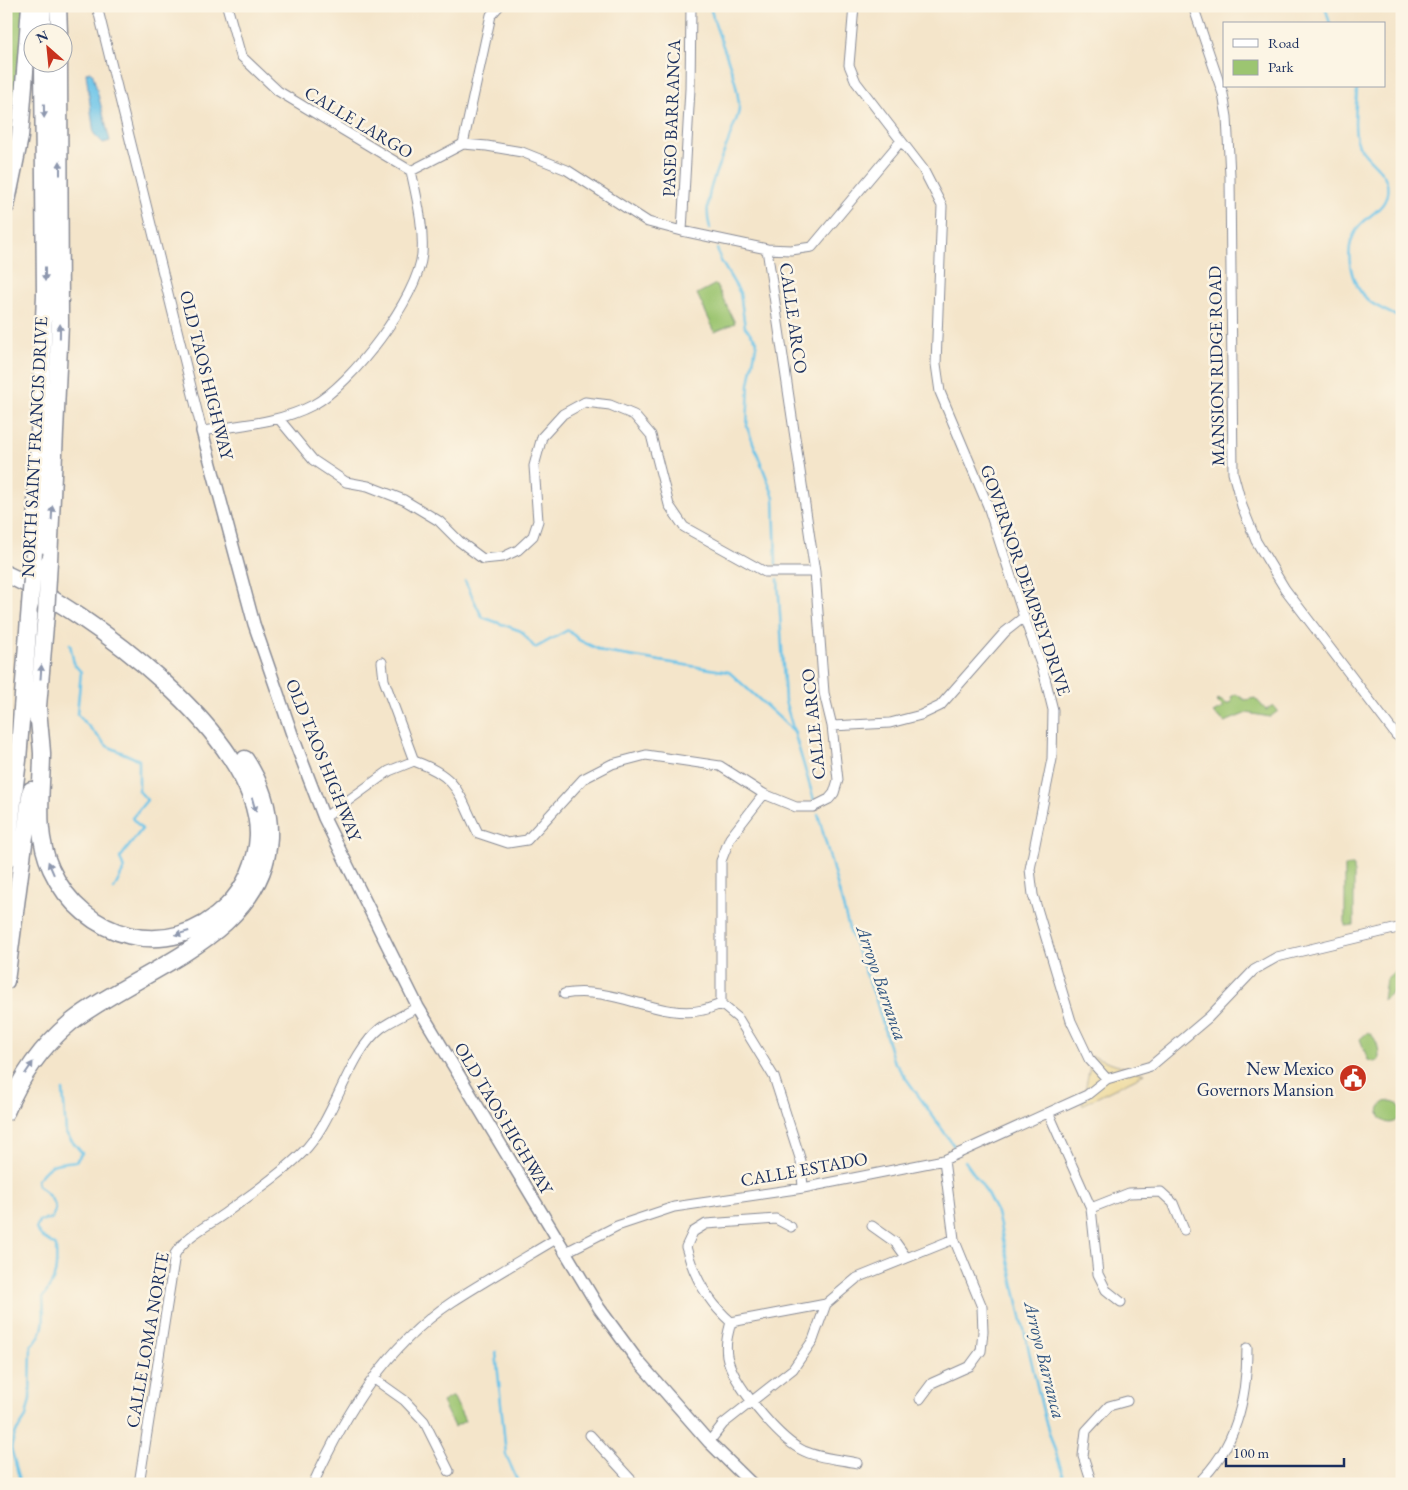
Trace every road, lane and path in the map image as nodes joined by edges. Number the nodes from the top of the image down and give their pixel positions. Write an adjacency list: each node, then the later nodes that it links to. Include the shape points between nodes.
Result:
1 (30, 6): 17 (highway, via 20,137)
2 (42, 6): 10 (highway)
3 (58, 6): 11 (highway)
4 (97, 6): 21 (street, OLD TAOS HIGHWAY)
5 (227, 6): 16 (street, CALLE LARGO, via 241,56 278,91)
6 (499, 6): 15 (street, via 491,15)
7 (691, 6): 18 (street, PASEO BARRANCA)
8 (854, 6): 14 (street, GOVERNOR DEMPSEY DRIVE, via 849,65 856,82)
9 (1193, 6): 29 (street, MANSION RIDGE ROAD, via 1223,94 1227,117 1233,473 1240,498 1256,541 1285,589)
10 (42, 22)
11 (58, 22)
12 (43, 72): 33 (highway, NORTH SAINT FRANCIS DRIVE, one-way to 33, bridge, via 45,295 34,552 17,770)
13 (59, 72): 27 (highway, NORTH SAINT FRANCIS DRIVE, one-way to 13, bridge, via 46,614 60,324)
14 (900, 142): 19 (street, via 812,247); 25 (street, GOVERNOR DEMPSEY DRIVE, via 923,169 942,206 936,364 940,392 988,506)
15 (463, 144): 16 (street); 18 (street, via 522,152 567,170 648,222)
16 (411, 171): 20 (street, CALLE LARGO, via 421,219 422,255 407,297 342,384 313,405)
17 (6, 206)
18 (682, 232): 19 (street)
19 (767, 249): 23 (street, CALLE ARCO)
20 (280, 419): 21 (street, CALLE LARGO); 23 (street, via 314,460 346,482 368,486 404,500 439,521 483,559 504,557 518,550 533,536 538,520 534,466 542,437 563,414 585,402 610,405 634,415 651,435 669,505 684,527 765,572)
21 (202, 431): 32 (street, OLD TAOS HIGHWAY, via 254,624)
22 (6, 562): 40 (highway, one-way to 22, via 36,1057 68,1025 214,933 242,907 260,876 267,853 269,829 263,793 251,768 228,735 196,701 108,624)
23 (815, 572): 28 (street, CALLE ARCO, via 824,693)
24 (6, 574): 27 (highway, one-way to 27, via 60,603 144,666 205,725 234,762 252,799 258,837 244,884 235,898 211,921 184,933 137,937 121,934 95,922 70,900 50,867 43,841)
25 (1024, 618): 28 (street, via 1004,632 940,706 890,723); 39 (street, GOVERNOR DEMPSEY DRIVE, via 1053,710 1052,759 1030,869 1033,895 1071,1021 1089,1059)
26 (382, 662): 30 (street, via 384,680)
27 (38, 707): 35 (highway, NORTH SAINT FRANCIS DRIVE)
28 (832, 726): 31 (street, CALLE ARCO, via 838,780 829,800 814,807 796,807)
29 (1402, 740)
30 (414, 761): 31 (street, CALLE ARCO, via 437,769 453,782 478,833 508,843 527,840 583,779 612,764 646,755 720,766); 32 (street, via 389,771)
31 (764, 794): 37 (street, via 730,838 721,861)
32 (324, 818): 38 (street, OLD TAOS HIGHWAY)
33 (6, 860)
34 (1402, 927): 39 (street, via 1277,957 1254,970 1209,1017 1151,1066)
35 (6, 981)
36 (564, 994): 37 (street, via 582,991 606,993 673,1011 702,1011)
37 (721, 1004): 43 (street, via 738,1018 774,1077 801,1161)
38 (418, 1008): 48 (street, OLD TAOS HIGHWAY); 64 (street, CALLE LOMA NORTE, via 380,1028 364,1047 317,1136 302,1153 246,1198 192,1234 175,1254)
39 (1107, 1079): 41 (street, CALLE ESTADO, via 1087,1095)
40 (6, 1112)
41 (1049, 1114): 42 (street, CALLE ESTADO); 44 (street)
42 (944, 1160): 43 (street, CALLE ESTADO); 49 (street)
43 (803, 1188): 50 (street, CALLE ESTADO, via 674,1207 617,1226)
44 (1091, 1208): 47 (street, via 1128,1193 1161,1192 1173,1203); 52 (street, via 1098,1274 1106,1290)
45 (872, 1226): 51 (street, via 896,1243)
46 (790, 1227): 54 (street, via 776,1219 760,1219 706,1224 694,1232 686,1247 690,1264 717,1310)
47 (1184, 1230)
48 (556, 1239): 50 (street, OLD TAOS HIGHWAY); 56 (street, via 450,1303 410,1337)
49 (954, 1239): 51 (street); 57 (street, via 982,1307 981,1351 970,1366 932,1383)
50 (564, 1253): 61 (street, OLD TAOS HIGHWAY, via 638,1361)
51 (906, 1257): 53 (street, via 857,1278)
52 (1120, 1302)
53 (826, 1304): 54 (street); 58 (street, via 813,1340 793,1369)
54 (731, 1322): 58 (street, via 727,1358)
55 (1247, 1348): 69 (street, via 1247,1381 1240,1417 1220,1458)
56 (373, 1378): 63 (street, via 404,1400 424,1422); 65 (street, via 346,1416)
57 (920, 1399)
58 (751, 1401): 61 (street, via 723,1424); 62 (street, via 782,1436 801,1450)
59 (1126, 1401): 68 (street, via 1109,1406 1086,1431 1083,1456)
60 (590, 1435): 66 (street)
61 (709, 1442): 67 (street, OLD TAOS HIGHWAY)
62 (857, 1463)
63 (449, 1472)
64 (139, 1484)
65 (312, 1484)
66 (635, 1484)
67 (752, 1484)
68 (1092, 1484)
69 (1197, 1484)

